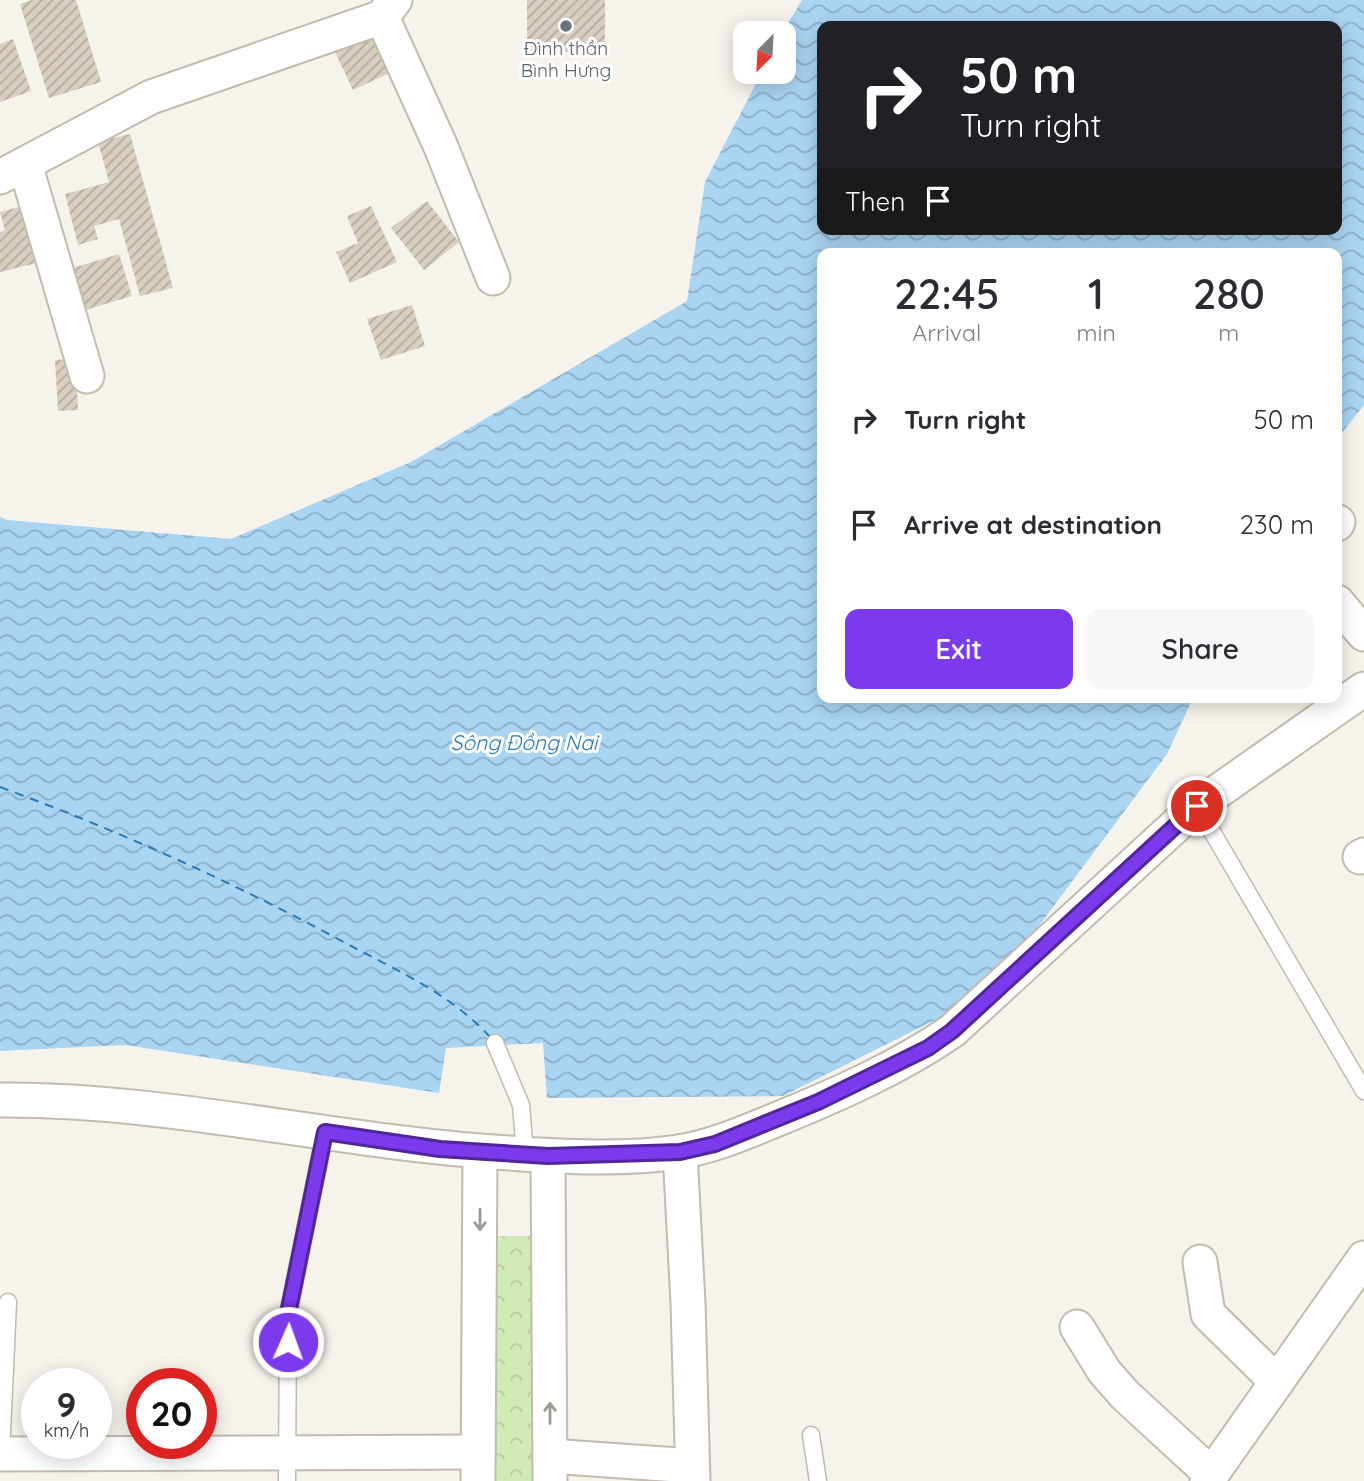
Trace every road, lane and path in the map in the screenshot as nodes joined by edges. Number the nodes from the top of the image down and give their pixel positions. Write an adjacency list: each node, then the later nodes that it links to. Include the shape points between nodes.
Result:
1 (388, 8): 2 (street, via 151,97); 3 (street)
2 (13, 171): 4 (street)
3 (493, 278)
4 (87, 376)
5 (1342, 608): 6 (street)
6 (1364, 634)
7 (1360, 702): 8 (street)
8 (1197, 806): 10 (lane); 14 (street, via 1012,978 928,1048 818,1102 715,1144)
9 (495, 1043): 15 (lane)
10 (1364, 1090)
11 (0, 1100): 12 (street, via 62,1100)
12 (325, 1132): 13 (street); 24 (lane, via 288,1314)
13 (480, 1152): 15 (street); 23 (street, one-way to 23)
14 (680, 1152): 15 (street); 26 (street)
15 (536, 1155): 25 (street, one-way to 15)
16 (1364, 1258): 20 (street)
17 (1200, 1262): 20 (street, via 1208,1314)
18 (8, 1302): 22 (lane)
19 (1077, 1326): 27 (street, via 1104,1371)
20 (1277, 1382): 27 (street)
21 (811, 1435): 28 (lane)
22 (1, 1454): 24 (street)
23 (478, 1466): 24 (street)
24 (287, 1467)
25 (550, 1469): 26 (street)
26 (692, 1474)
27 (1209, 1478)
28 (818, 1481)

